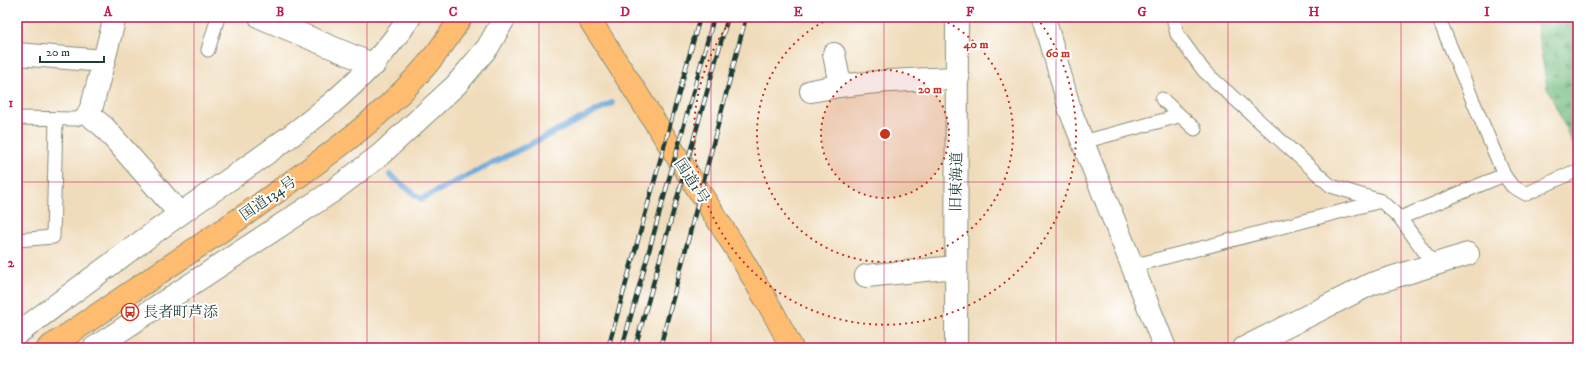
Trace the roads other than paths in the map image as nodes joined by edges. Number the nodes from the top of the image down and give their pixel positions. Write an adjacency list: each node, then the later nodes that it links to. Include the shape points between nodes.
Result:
1 (115, 17): 15 (street)
2 (218, 17): 12 (lane)
3 (262, 17): 16 (street)
4 (410, 17): 16 (street)
5 (461, 17): 39 (highway, 国道134号, via 428,63 375,117 344,144)
6 (505, 17): 40 (street, via 488,47 456,85 380,155 333,191)
7 (588, 17): 41 (highway, 国道1号, via 736,249)
8 (957, 17): 17 (street, 旧東海道)
9 (1044, 17): 26 (street, via 1070,110)
10 (1173, 17): 29 (lane, via 1177,34 1204,71 1331,186)
11 (1438, 17): 28 (lane)
12 (208, 50)
13 (17, 54): 15 (street)
14 (834, 54): 18 (street)
15 (104, 61): 21 (street)
16 (374, 65): 30 (street, via 274,149)
17 (958, 78): 18 (street); 36 (street, 旧東海道)
18 (840, 85): 19 (street)
19 (811, 91)
20 (1162, 99): 22 (lane)
21 (88, 114): 24 (lane, via 76,119); 30 (street, via 104,127)
22 (1179, 116): 25 (lane); 26 (lane)
23 (17, 118): 24 (lane)
24 (56, 119): 32 (lane, via 53,237)
25 (1195, 130)
26 (1083, 142): 35 (street)
27 (1571, 173): 28 (lane, via 1526,194 1512,186)
28 (1504, 176): 31 (lane)
29 (1381, 201): 31 (lane); 35 (lane)
30 (180, 214): 38 (street)
31 (1400, 218): 34 (lane)
32 (17, 240)
33 (1468, 254): 34 (street)
34 (1434, 264): 44 (street, via 1371,284)
35 (1132, 266): 43 (street)
36 (955, 267): 37 (street); 42 (street, 旧東海道)
37 (866, 276)
38 (17, 334)
39 (48, 348)
40 (94, 348)
41 (792, 348)
42 (956, 348)
43 (1165, 348)
44 (1244, 348)

